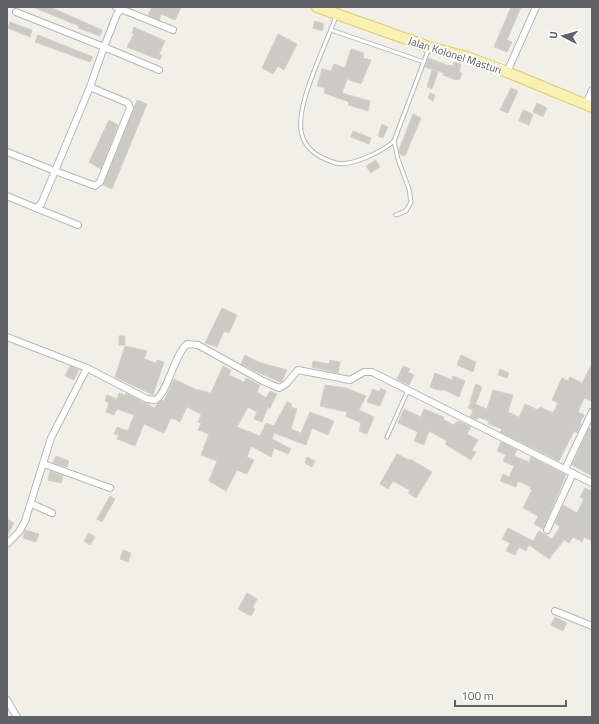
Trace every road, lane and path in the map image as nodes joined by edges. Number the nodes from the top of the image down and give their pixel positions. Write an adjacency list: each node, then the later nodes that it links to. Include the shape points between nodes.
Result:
1 (317, 7): 5 (main road, Jalan Kolonel Masturi)
2 (536, 7): 12 (street)
3 (119, 8): 6 (street); 9 (street)
4 (16, 12): 9 (street)
5 (337, 14): 7 (lane); 8 (main road, Jalan Kolonel Masturi)
6 (173, 30)
7 (331, 30): 10 (lane); 16 (lane, via 315,67 303,105 300,126 302,137 316,154 337,164 359,160 389,146)
8 (429, 47): 10 (lane); 12 (main road, Jalan Kolonel Masturi, via 467,57)
9 (104, 48): 11 (street); 13 (street)
10 (424, 62): 16 (lane)
11 (159, 70)
12 (507, 72): 15 (main road, Jalan Kolonel Masturi)
13 (90, 87): 18 (street); 18 (street, via 130,105 100,182 95,186)
14 (592, 90): 15 (street)
15 (589, 105)
16 (394, 141): 21 (lane, via 411,202 406,211)
17 (7, 152): 18 (street)
18 (55, 171): 20 (street, via 41,204)
19 (7, 196): 20 (street)
20 (36, 208): 22 (street)
21 (396, 215)
22 (78, 225)
23 (7, 337): 24 (street)
24 (87, 368): 25 (street, via 155,400 163,392 184,347 192,344 279,388 298,370 350,380 368,371); 28 (street, via 56,428)
25 (408, 390): 27 (lane); 29 (street)
26 (592, 412): 29 (street)
27 (387, 437)
28 (44, 464): 32 (street); 33 (street)
29 (565, 469): 30 (street)
30 (573, 473): 31 (street); 35 (street)
31 (592, 483)
32 (110, 488)
33 (32, 504): 34 (street); 36 (street, via 26,521)
34 (52, 513)
35 (547, 530)
36 (7, 544)
37 (555, 611): 38 (street)
38 (592, 626)
39 (7, 700): 40 (street)
40 (17, 717)

